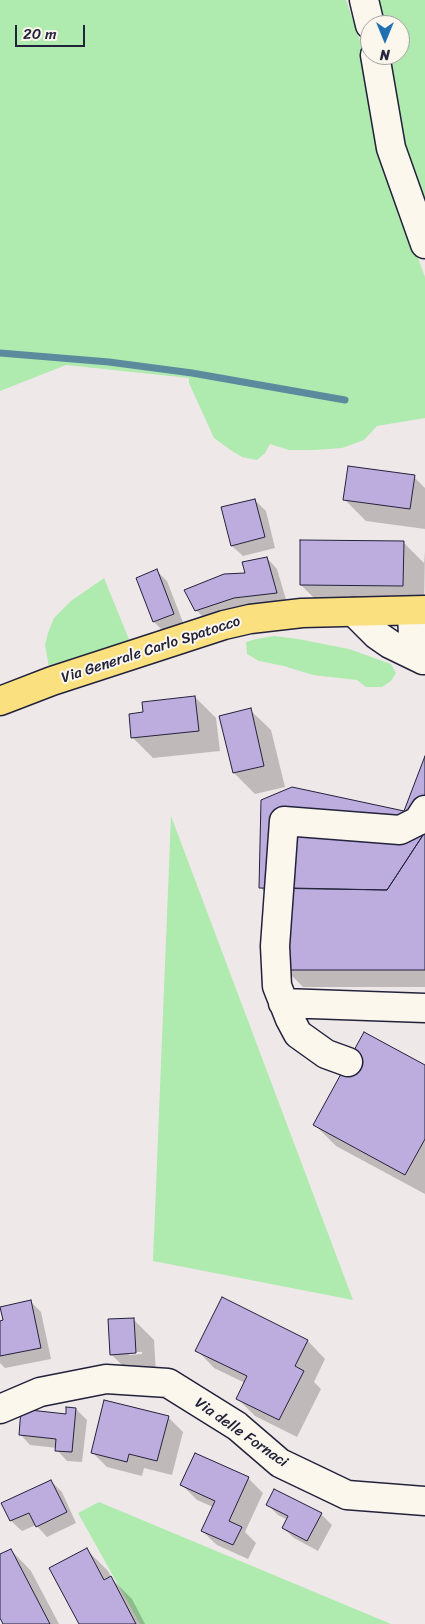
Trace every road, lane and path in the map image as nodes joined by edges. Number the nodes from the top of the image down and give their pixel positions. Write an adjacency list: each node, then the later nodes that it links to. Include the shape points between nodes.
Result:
1 (364, 0): 2 (street)
2 (368, 15)
3 (377, 65): 4 (street, via 391,148)
4 (425, 244)
5 (419, 611): 6 (main road, Via Generale Carlo Spatocco); 6 (street, via 414,637 423,660 377,635)
6 (354, 612): 7 (main road, Via Generale Carlo Spatocco, via 277,615 224,625)
7 (0, 701)
8 (425, 810): 9 (street, via 418,821 400,830 284,821 275,946 277,986)
9 (283, 1003): 10 (street); 11 (street, via 298,1034 326,1054)
10 (425, 1008)
11 (348, 1062)
12 (0, 1409): 13 (street, Via delle Fornaci, via 40,1392 106,1379 168,1384 236,1426 280,1463 347,1495)
13 (425, 1502)

